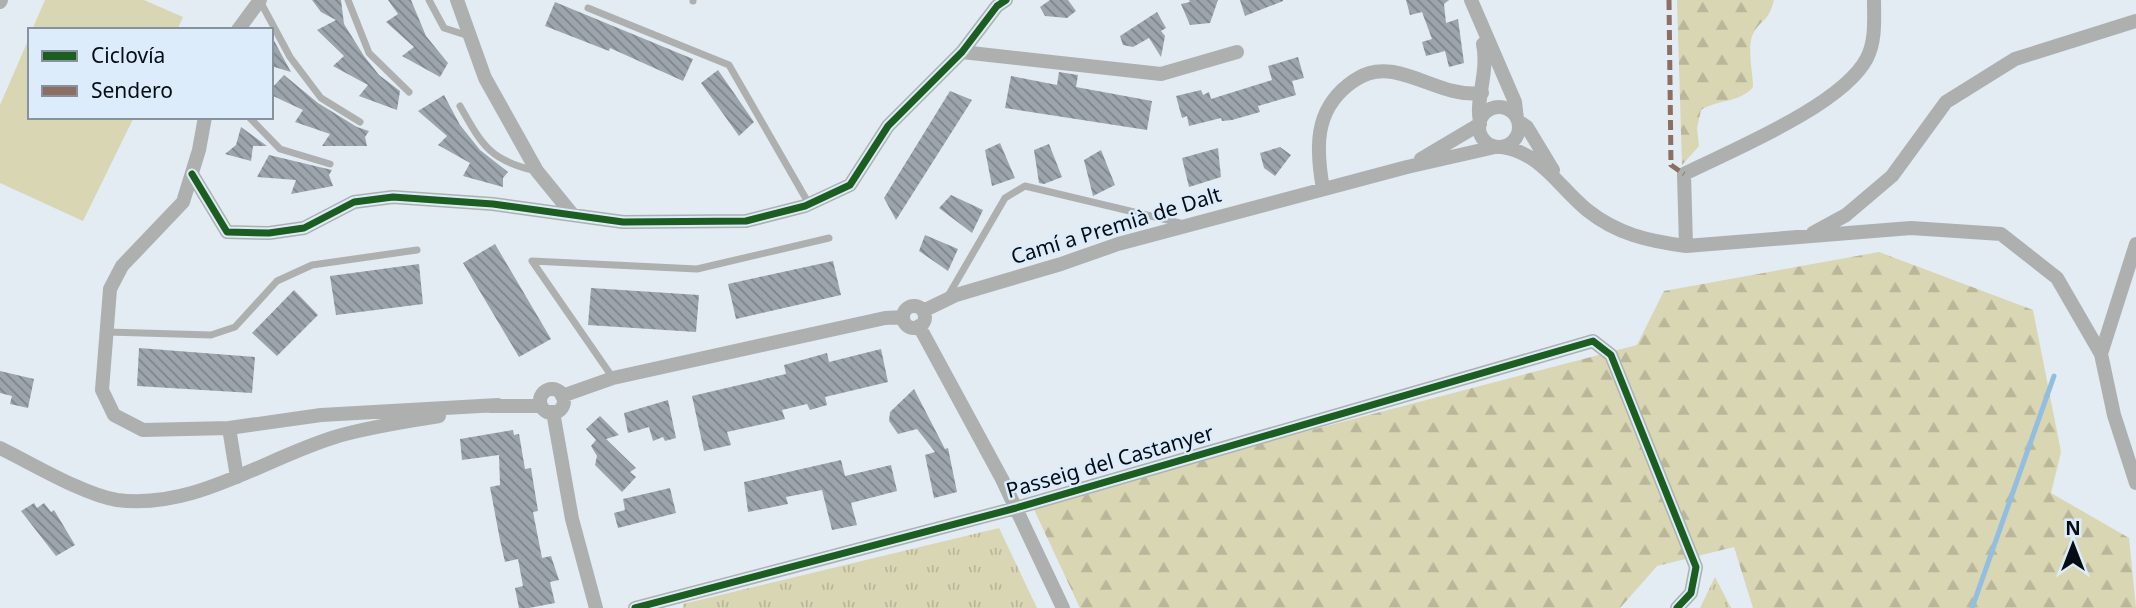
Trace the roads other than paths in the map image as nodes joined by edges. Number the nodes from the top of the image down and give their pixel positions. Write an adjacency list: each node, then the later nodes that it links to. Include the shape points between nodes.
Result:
1 (260, 0): 11 (street); 21 (lane, via 290,57 321,98)
2 (348, 0): 15 (lane, via 369,53)
3 (429, 0): 12 (lane, via 444,28)
4 (457, 0): 12 (street)
5 (1006, 0): 13 (street)
6 (1471, 0): 10 (street)
7 (1874, 0): 36 (street, via 1874,35 1867,59 1836,94 1684,174)
8 (588, 8): 30 (lane, via 729,65)
9 (2136, 21): 33 (street, via 2015,59 1946,102 1892,176 1846,215)
10 (1479, 22): 16 (street, via 1485,54); 20 (street, via 1515,102)
11 (239, 28)
12 (470, 36): 26 (street, via 485,78)
13 (962, 52): 14 (street, via 1161,74); 30 (street, via 888,126 850,185)
14 (1237, 52)
15 (409, 92)
16 (1482, 93): 22 (street); 29 (street, via 1448,91 1391,72 1363,74 1335,95 1322,118 1317,153)
17 (460, 106): 26 (lane, via 481,142 509,165)
18 (205, 119): 27 (street)
19 (251, 119): 24 (lane, via 280,149)
20 (1517, 120): 22 (street, via 1501,108 1488,111); 23 (street, via 1517,137); 28 (street, via 1527,127)
21 (360, 122)
22 (1480, 123): 23 (street, via 1484,140); 25 (street, Camí a Premià de Dalt)
23 (1499, 147): 25 (street, Camí a Premià de Dalt); 28 (street, via 1535,159)
24 (330, 164)
25 (1407, 167): 29 (street, Camí a Premià de Dalt)
26 (537, 171): 31 (street)
27 (192, 174): 31 (street, via 227,232 304,229 354,202 393,197); 42 (street, via 183,202 122,266 110,289)
28 (1563, 186): 36 (street, via 1588,211 1630,236)
29 (1323, 189): 32 (street, Camí a Premià de Dalt)
30 (809, 204): 31 (street, via 746,221 623,222)
31 (572, 214)
32 (1187, 225): 38 (street, Camí a Premià de Dalt); 38 (lane, via 1025,186 1005,198)
33 (1808, 237): 36 (street); 43 (street, via 1912,228 2001,234 2057,278)
34 (829, 238): 44 (lane, via 697,269 532,261)
35 (2136, 244): 43 (street)
36 (1693, 245)
37 (417, 250): 42 (lane, via 312,265 277,281 235,327 211,335)
38 (946, 300): 39 (street, Camí a Premià de Dalt)
39 (923, 311): 40 (street, via 912,306); 41 (street, via 924,321)
40 (904, 317): 41 (street, via 909,326); 44 (street)
41 (919, 326): 52 (street)
42 (107, 331): 48 (street, via 102,390 114,415 143,430)
43 (2101, 354): 51 (street)
44 (613, 378): 45 (street)
45 (562, 396): 47 (street, via 563,404); 47 (street, via 547,390 541,396)
46 (498, 405): 47 (street); 48 (street, via 321,415); 50 (street, via 335,437)
47 (547, 409): 53 (street)
48 (229, 428): 50 (street)
49 (0, 447): 50 (street, via 115,500 157,499 209,489)
50 (237, 477)
51 (2136, 483)
52 (1016, 508): 54 (street, Passeig del Castanyer); 55 (street); 56 (street, Passeig del Castanyer, via 1593,341 1611,355 1696,567 1691,593)
53 (596, 608)
54 (635, 608)
55 (1063, 608)
56 (1677, 608)

